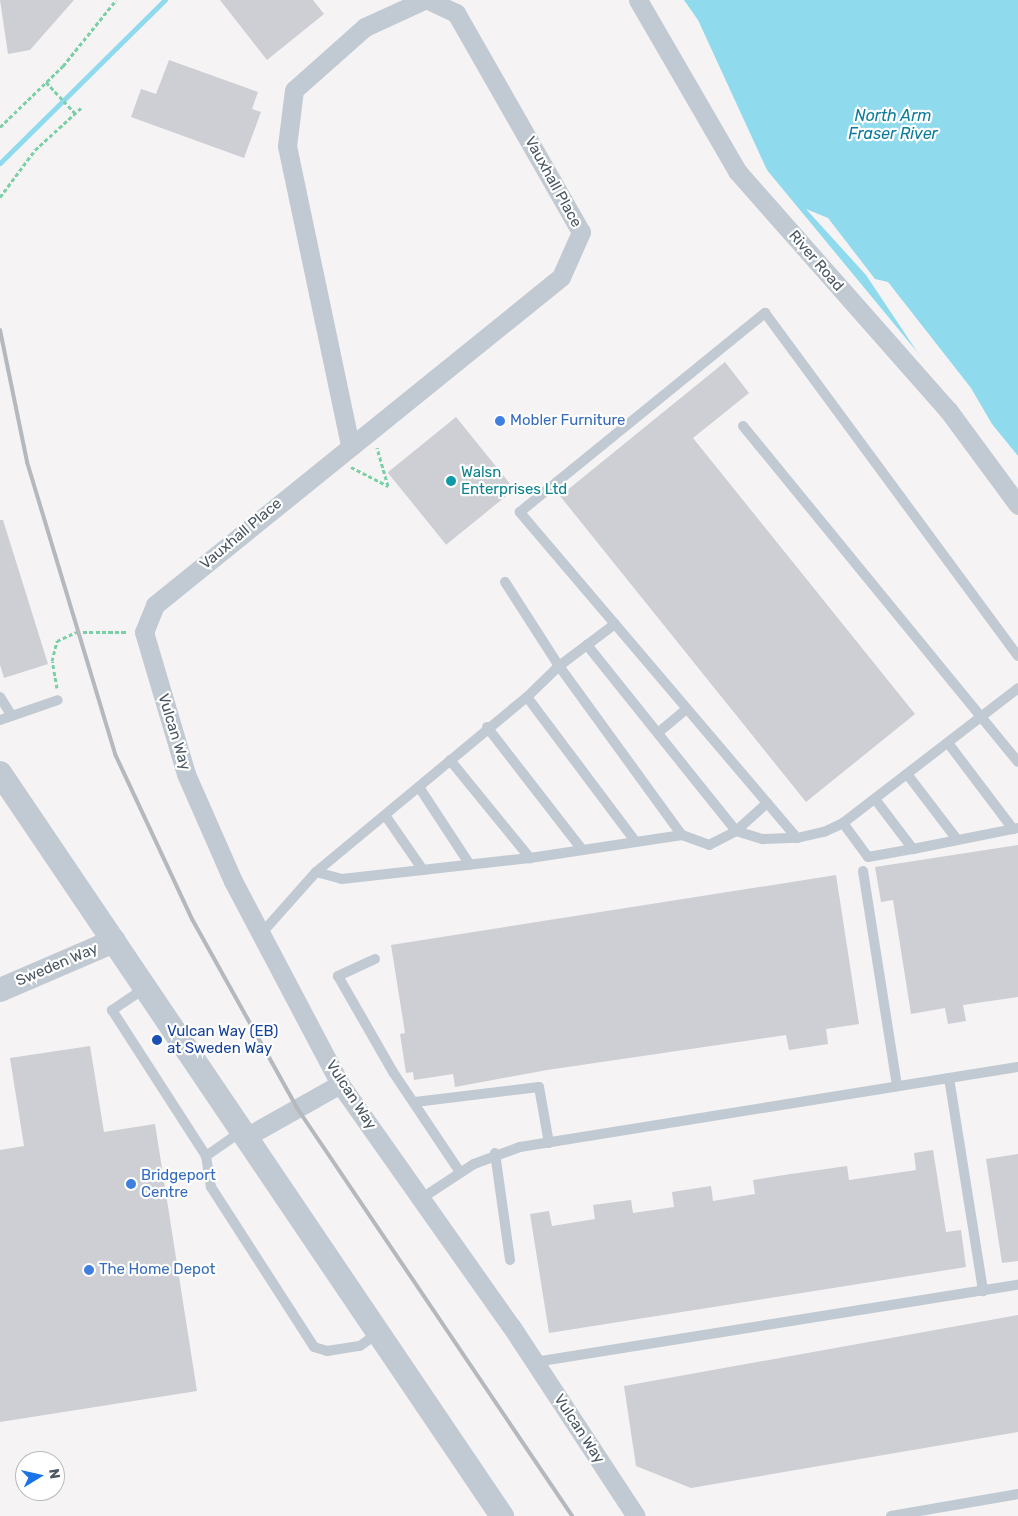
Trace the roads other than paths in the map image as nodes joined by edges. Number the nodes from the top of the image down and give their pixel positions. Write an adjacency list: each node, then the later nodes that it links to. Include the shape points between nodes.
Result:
1 (426, 0): 4 (street, Vauxhall Place, via 365,27 294,90 288,146); 4 (street, Vauxhall Place, via 456,13 581,232 560,277)
2 (638, 0): 5 (street, River Road, via 737,171 948,410)
3 (743, 426): 18 (lane)
4 (350, 445): 8 (street, Vauxhall Place, via 155,605)
5 (1018, 505)
6 (505, 582): 11 (lane)
7 (615, 624): 9 (lane); 10 (lane, via 520,512 765,313); 16 (lane)
8 (144, 632): 45 (street, Vulcan Way, via 186,774)
9 (588, 645): 11 (lane); 21 (lane)
10 (1018, 656)
11 (559, 666): 14 (lane); 34 (lane)
12 (1018, 688): 18 (lane)
13 (0, 697): 17 (lane)
14 (527, 697): 20 (lane); 37 (lane)
15 (58, 700): 17 (lane)
16 (686, 709): 21 (lane); 29 (lane)
17 (12, 716): 19 (lane)
18 (981, 717): 22 (lane); 24 (lane)
19 (0, 720)
20 (488, 727): 23 (lane); 38 (lane)
21 (660, 732): 33 (lane)
22 (948, 743): 26 (lane); 32 (lane)
23 (450, 760): 27 (lane); 40 (lane)
24 (1018, 762)
25 (0, 773): 46 (street)
26 (907, 774): 28 (lane); 36 (lane)
27 (419, 786): 30 (lane); 41 (lane)
28 (875, 799): 31 (lane); 39 (lane)
29 (768, 803): 33 (lane); 35 (lane)
30 (385, 815): 42 (lane); 44 (lane)
31 (843, 823): 35 (lane, via 824,832); 39 (lane, via 868,857)
32 (1016, 829): 36 (lane)
33 (736, 831): 34 (lane, via 710,845); 35 (lane, via 763,839)
34 (682, 835): 37 (lane)
35 (797, 838)
36 (956, 838): 39 (lane)
37 (635, 841): 38 (lane)
38 (581, 848): 40 (lane)
39 (913, 849)
40 (530, 858): 41 (lane)
41 (470, 865): 42 (lane)
42 (423, 870): 44 (lane, via 342,879)
43 (863, 871): 53 (lane)
44 (316, 872): 45 (lane)
45 (261, 934): 52 (street, Vulcan Way)
46 (114, 941): 48 (street); 49 (street, Sweden Way)
47 (375, 959): 54 (lane, via 338,976)
48 (145, 988): 55 (street); 58 (lane, via 112,1010)
49 (0, 990)
50 (1018, 1067): 51 (lane)
51 (949, 1078): 53 (lane); 63 (lane)
52 (340, 1084): 55 (street); 60 (street, Vulcan Way)
53 (897, 1086): 56 (lane)
54 (414, 1102): 56 (lane, via 539,1087); 59 (lane)
55 (244, 1134): 58 (lane); 64 (street)
56 (549, 1142): 57 (lane)
57 (495, 1154): 59 (lane); 61 (lane)
58 (206, 1156): 64 (lane, via 211,1187 314,1347 327,1351 360,1346)
59 (460, 1172): 60 (lane)
60 (422, 1198): 65 (street, Vulcan Way)
61 (510, 1260)
62 (1018, 1285): 63 (lane)
63 (984, 1291): 65 (lane)
64 (378, 1333): 67 (street)
65 (535, 1362): 68 (street, Vulcan Way)
66 (1018, 1494): 69 (lane)
67 (502, 1516)
68 (636, 1516)
69 (891, 1516)

